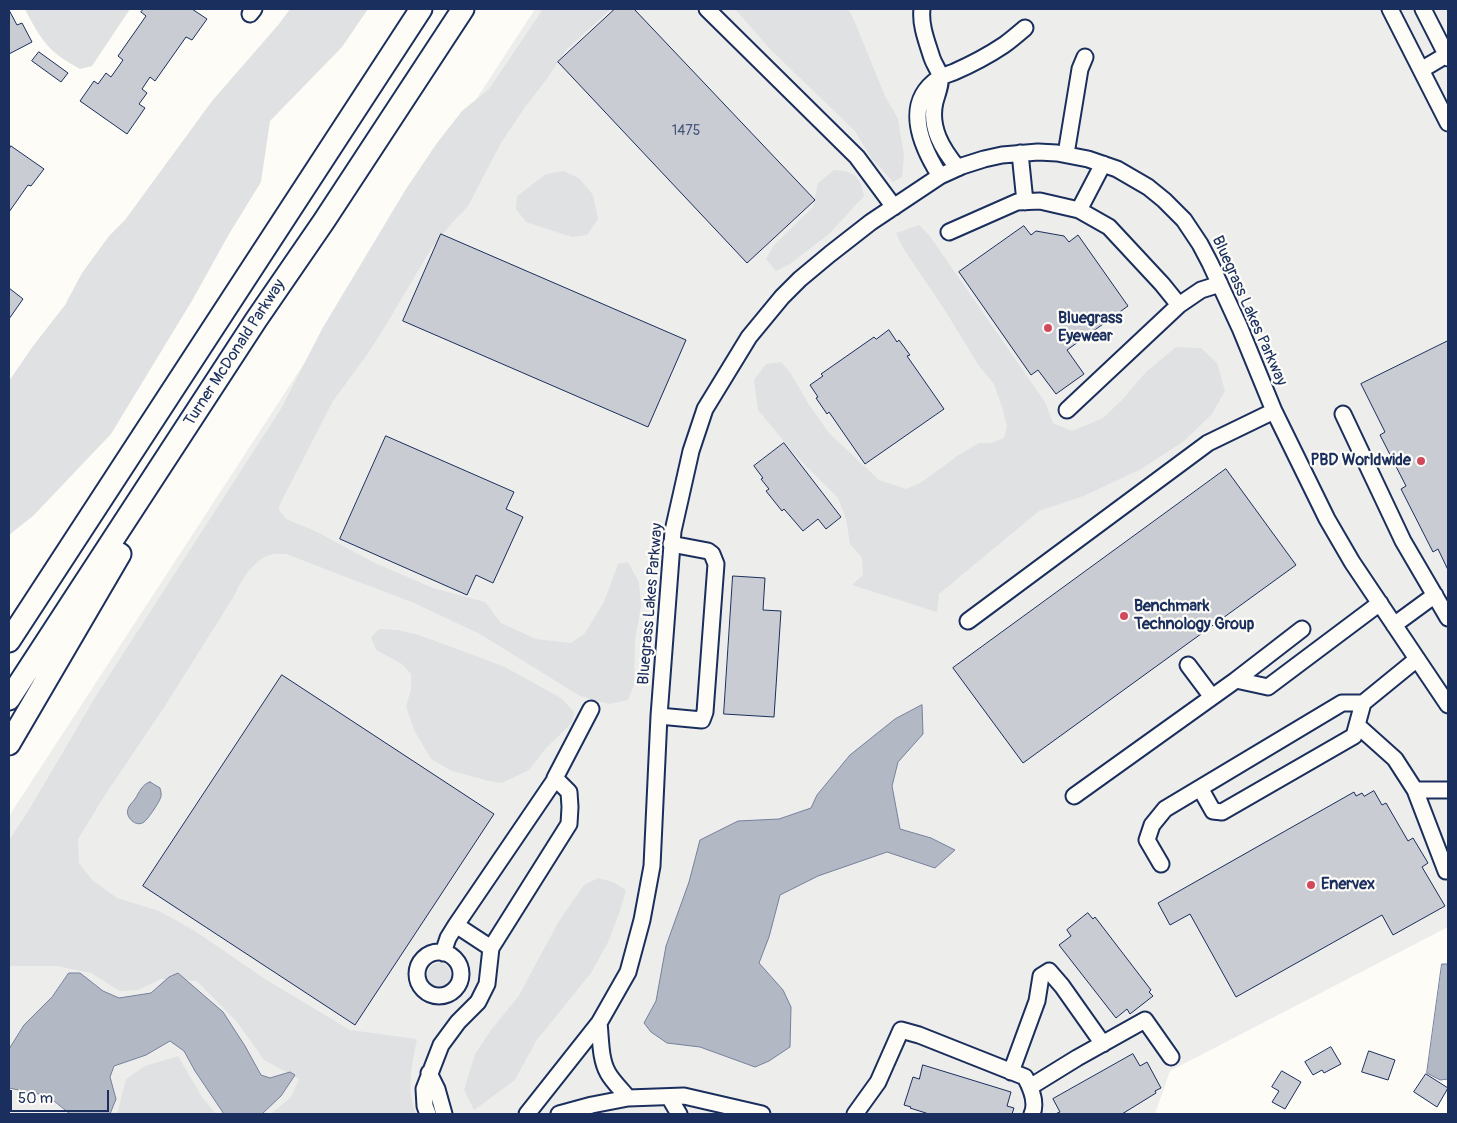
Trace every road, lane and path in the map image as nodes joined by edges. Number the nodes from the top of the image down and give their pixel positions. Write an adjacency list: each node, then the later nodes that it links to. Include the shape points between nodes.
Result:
1 (421, 9): 29 (highway, Turner McDonald Parkway)
2 (464, 9): 24 (highway, Turner McDonald Parkway)
3 (707, 9): 19 (street, via 857,157)
4 (922, 9): 11 (street, via 923,28)
5 (1390, 9): 10 (street)
6 (1423, 9): 8 (street)
7 (1025, 28): 11 (street, via 1004,46)
8 (1448, 56): 10 (street)
9 (1085, 57): 14 (street, via 1080,69)
10 (1421, 70): 12 (street)
11 (940, 77): 16 (street, via 933,121 940,142); 17 (street, via 929,87 917,111 922,141)
12 (1448, 123)
13 (1020, 153): 14 (street, Bluegrass Lakes Parkway); 16 (street, Bluegrass Lakes Parkway, via 984,159); 18 (street)
14 (1066, 154): 15 (street, Bluegrass Lakes Parkway)
15 (1103, 164): 20 (street); 22 (street, Bluegrass Lakes Parkway, via 1148,187 1175,210 1200,244)
16 (958, 168): 17 (street, Bluegrass Lakes Parkway)
17 (940, 176): 19 (street, Bluegrass Lakes Parkway)
18 (1025, 202): 20 (street, via 1040,201); 21 (street, via 1017,202)
19 (894, 207): 28 (street, Bluegrass Lakes Parkway, via 800,279 749,337 705,409 691,451)
20 (1080, 210): 23 (street, via 1109,227)
21 (949, 232)
22 (1220, 284): 23 (street, via 1201,290); 26 (street, Bluegrass Lakes Parkway)
23 (1179, 305): 25 (street)
24 (256, 320): 42 (highway, Turner McDonald Parkway); 48 (highway)
25 (1067, 410)
26 (1274, 411): 31 (street, Bluegrass Lakes Parkway, via 1327,520); 33 (street, via 1208,443)
27 (1343, 414): 30 (street, via 1403,541)
28 (672, 544): 46 (street, Bluegrass Lakes Parkway); 46 (street, via 708,551 716,564 705,712 702,720)
29 (59, 564): 35 (highway); 37 (highway, Turner McDonald Parkway)
30 (1435, 595): 32 (street); 34 (street)
31 (1380, 603): 34 (street, Bluegrass Lakes Parkway); 40 (street, via 1268,687)
32 (1448, 618)
33 (968, 621)
34 (1394, 625): 38 (street, Bluegrass Lakes Parkway)
35 (9, 627)
36 (1302, 629): 40 (street)
37 (9, 641)
38 (1417, 659): 43 (street); 44 (street, Bluegrass Lakes Parkway)
39 (1188, 665): 41 (street)
40 (1236, 680): 41 (street)
41 (1212, 697): 53 (street)
42 (9, 699)
43 (1363, 703): 47 (street); 50 (street, via 1342,703)
44 (1448, 705)
45 (591, 709): 49 (street)
46 (659, 716): 61 (street, Bluegrass Lakes Parkway, via 652,866 642,920 628,972)
47 (1357, 725): 50 (street, via 1354,736 1222,812 1214,811); 51 (street, via 1395,759)
48 (9, 744)
49 (556, 778): 56 (street); 57 (street, via 569,792 569,824)
50 (1200, 788): 54 (street, via 1166,808 1152,825 1147,840)
51 (1415, 790): 52 (street); 55 (street)
52 (1448, 790)
53 (1074, 796)
54 (1161, 864)
55 (1448, 871)
56 (456, 925): 57 (street); 58 (street)
57 (491, 948): 60 (street, via 487,984)
58 (443, 953): 59 (street, via 450,955 459,965); 59 (street, via 429,955 423,960 417,973 418,980 427,992 441,996)
59 (459, 984): 60 (street)
60 (478, 1002): 65 (street, via 441,1045)
61 (599, 1023): 68 (street, via 604,1064); 71 (street, Bluegrass Lakes Parkway)
62 (1103, 1044): 63 (street, via 1145,1020); 64 (street, via 1049,971 1041,976 1037,1001); 66 (street)
63 (1171, 1056)
64 (1011, 1072): 66 (street, via 1025,1077); 75 (street, via 901,1030 878,1082)
65 (429, 1073): 69 (street, via 424,1089); 70 (street)
66 (1030, 1087): 76 (street)
67 (669, 1097): 68 (street); 73 (street); 74 (street, via 684,1096)
68 (628, 1098): 72 (street)
69 (428, 1114)
70 (444, 1114)
71 (527, 1114)
72 (559, 1114)
73 (679, 1114)
74 (762, 1114)
75 (855, 1114)
76 (1032, 1114)

